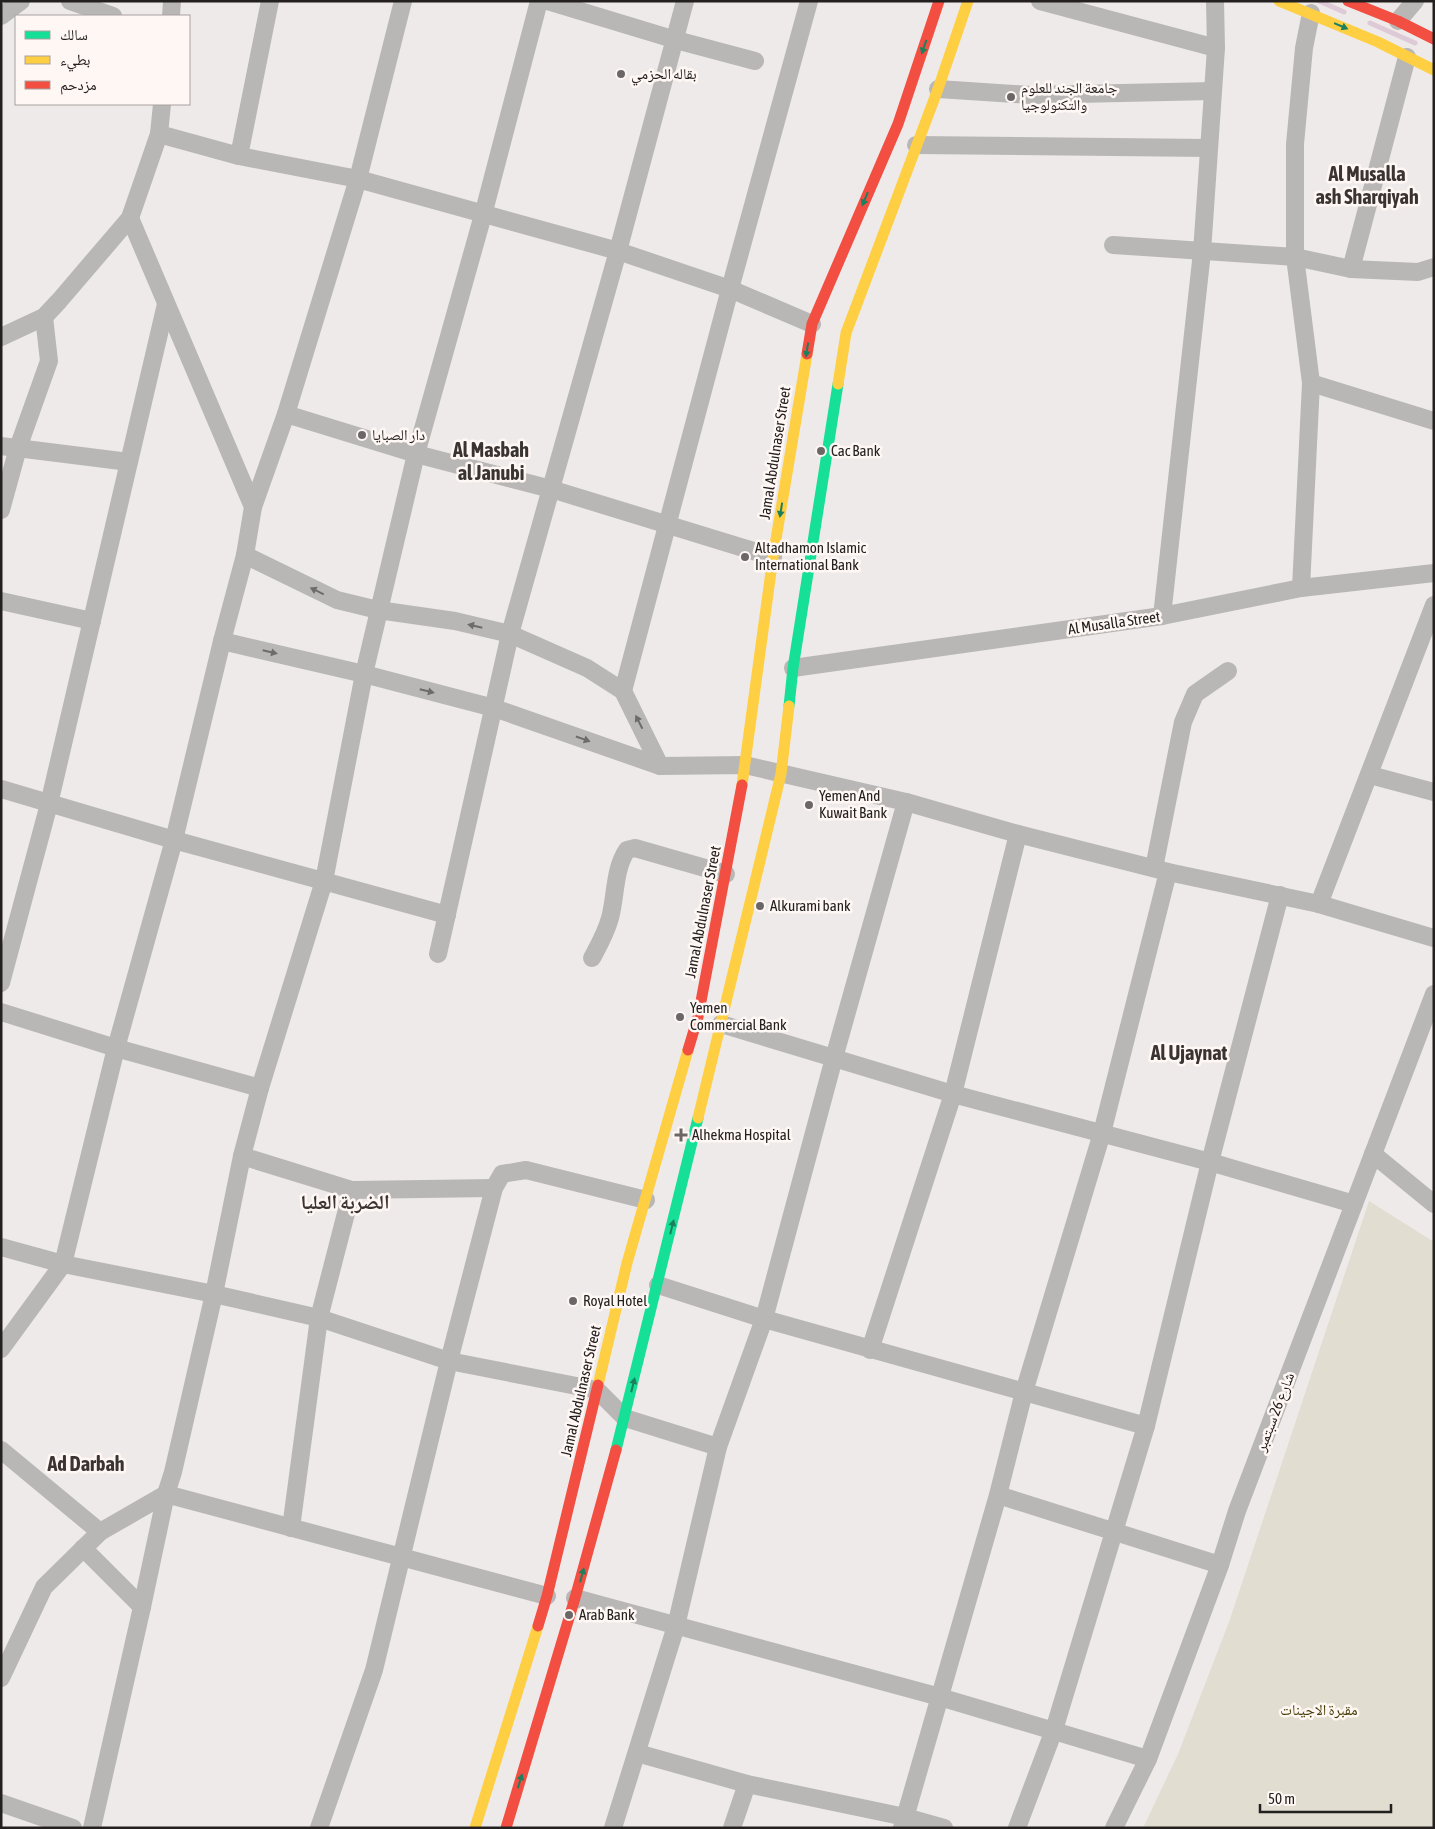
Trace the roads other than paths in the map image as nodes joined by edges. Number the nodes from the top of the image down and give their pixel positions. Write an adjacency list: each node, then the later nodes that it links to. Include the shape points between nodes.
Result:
1 (21, 1): 20 (street)
2 (70, 1): 18 (street)
3 (172, 1): 19 (street)
4 (270, 1): 34 (street)
5 (403, 1): 35 (street)
6 (539, 1): 36 (street)
7 (547, 1): 23 (street)
8 (685, 1): 23 (street)
9 (809, 1): 44 (street)
10 (939, 1): 47 (main road, Jamal Abdulnaser Street, one-way to 47, via 898,124)
11 (968, 1): 28 (main road)
12 (1040, 1): 24 (street)
13 (1215, 1): 24 (street)
14 (1279, 1): 17 (main road)
15 (1348, 1): 21 (main road)
16 (1415, 1): 21 (street)
17 (1311, 13): 25 (main road, one-way to 25); 41 (street, via 1304,48 1295,144)
18 (110, 15)
19 (170, 15)
20 (1, 16)
21 (1398, 21): 22 (main road)
22 (1434, 39)
23 (676, 40): 26 (street); 39 (street)
24 (1216, 48): 29 (street)
25 (1407, 57): 27 (main road); 43 (street)
26 (755, 61)
27 (1434, 70)
28 (938, 89): 29 (street, via 1031,96); 32 (main road)
29 (1213, 91): 33 (street)
30 (162, 105): 31 (street)
31 (160, 134): 34 (street); 37 (street)
32 (916, 145): 33 (street); 70 (main road, via 846,333)
33 (1209, 148): 40 (street)
34 (239, 156): 35 (street)
35 (358, 179): 36 (street); 50 (street)
36 (483, 215): 39 (street); 53 (street)
37 (130, 218): 45 (street); 46 (street)
38 (1113, 245): 40 (street)
39 (618, 251): 44 (street); 55 (street)
40 (1202, 252): 41 (street); 66 (street)
41 (1295, 257): 43 (street); 49 (street)
42 (1434, 266): 43 (street, via 1418,272)
43 (1351, 269)
44 (730, 289): 47 (street); 58 (street)
45 (166, 304): 54 (street); 56 (street)
46 (44, 317): 48 (street); 52 (street, via 49,361)
47 (812, 324): 60 (main road, Jamal Abdulnaser Street, one-way to 60)
48 (1, 336)
49 (1311, 383): 51 (street); 62 (street)
50 (286, 414): 53 (street); 56 (street)
51 (1434, 421)
52 (10, 447): 54 (street); 57 (street)
53 (416, 454): 55 (street); 65 (street)
54 (129, 462): 67 (street)
55 (551, 489): 58 (street); 68 (street)
56 (253, 507): 59 (street)
57 (1, 510)
58 (667, 525): 60 (street); 73 (street)
59 (245, 555): 65 (street, one-way to 59, via 337,600); 69 (street)
60 (773, 557): 75 (main road, Jamal Abdulnaser Street)
61 (1434, 573): 62 (street, Al Musalla Street)
62 (1301, 588): 66 (street, Al Musalla Street)
63 (1, 601): 67 (street)
64 (1434, 605): 78 (street)
65 (378, 610): 68 (street, one-way to 65, via 455,621); 72 (street)
66 (1162, 616): 70 (street, Al Musalla Street)
67 (92, 621): 82 (street)
68 (510, 634): 73 (street, via 587,668); 74 (street)
69 (222, 641): 72 (street, one-way to 72); 84 (street)
70 (793, 668): 77 (main road)
71 (1228, 671): 85 (street, via 1195,694 1183,722)
72 (364, 674): 74 (street, one-way to 74); 87 (street)
73 (623, 691): 76 (street, one-way to 73)
74 (494, 708): 76 (street, one-way to 76); 90 (street)
75 (745, 765): 76 (street); 77 (street); 86 (main road, Jamal Abdulnaser Street)
76 (660, 766)
77 (781, 774): 81 (street); 97 (main road)
78 (1370, 774): 80 (street); 89 (street)
79 (1, 790): 82 (street)
80 (1434, 792)
81 (906, 802): 83 (street); 99 (street)
82 (49, 804): 84 (street); 94 (street)
83 (1018, 834): 85 (street); 101 (street)
84 (174, 840): 87 (street); 98 (street)
85 (1161, 870): 88 (street); 102 (street)
86 (726, 874): 93 (street, via 635,848 627,850 621,858 610,918); 108 (main road, Jamal Abdulnaser Street, via 698,1016)
87 (324, 881): 90 (street); 100 (street)
88 (1280, 895): 89 (street); 105 (street)
89 (1319, 904): 91 (street)
90 (447, 916): 92 (street)
91 (1434, 938)
92 (438, 954)
93 (592, 958)
94 (1, 984)
95 (1434, 994): 103 (street, شارع 26 سبتمبر)
96 (1, 1012): 98 (street)
97 (721, 1024): 99 (street); 113 (main road, one-way to 97)
98 (116, 1048): 100 (street); 112 (street)
99 (834, 1058): 101 (street); 116 (street)
100 (260, 1088): 104 (street)
101 (953, 1094): 102 (street); 118 (street)
102 (1102, 1133): 105 (street); 121 (street)
103 (1373, 1154): 109 (street, شارع 26 سبتمبر); 110 (street)
104 (242, 1156): 107 (street); 114 (street)
105 (1210, 1162): 109 (street); 123 (street)
106 (494, 1188): 107 (street); 108 (street, via 502,1174 526,1170); 119 (street)
107 (352, 1190): 115 (street)
108 (646, 1200): 120 (main road, Jamal Abdulnaser Street)
109 (1354, 1204): 133 (street, شارع 26 سبتمبر, via 1237,1511)
110 (1434, 1204)
111 (1, 1247): 112 (street)
112 (63, 1264): 114 (street); 117 (street)
113 (658, 1285): 116 (street); 122 (main road, one-way to 113)
114 (214, 1294): 115 (street); 126 (street)
115 (319, 1318): 119 (street); 128 (street)
116 (764, 1319): 118 (street); 124 (street)
117 (1, 1349)
118 (870, 1350): 121 (street)
119 (449, 1361): 120 (street); 132 (street)
120 (597, 1390): 122 (street); 134 (main road, Jamal Abdulnaser Street)
121 (1024, 1392): 123 (street); 127 (street)
122 (625, 1418): 124 (street); 135 (main road, one-way to 122)
123 (1146, 1426): 129 (street)
124 (718, 1447): 137 (street)
125 (1, 1450): 130 (street)
126 (166, 1494): 128 (street); 130 (street); 136 (street)
127 (998, 1495): 129 (street); 139 (street)
128 (291, 1528): 132 (street)
129 (1114, 1530): 133 (street); 140 (street)
130 (100, 1532): 131 (street)
131 (83, 1548): 136 (street); 138 (street, via 44,1587)
132 (402, 1558): 134 (street); 148 (street, via 374,1670)
133 (1220, 1565): 142 (street, شارع 26 سبتمبر)
134 (547, 1596): 149 (main road, Jamal Abdulnaser Street)
135 (575, 1598): 137 (street); 150 (main road, one-way to 135)
136 (142, 1607): 147 (street)
137 (676, 1626): 139 (street); 141 (street)
138 (1, 1678)
139 (940, 1697): 140 (street); 145 (street)
140 (1054, 1730): 142 (street); 154 (street)
141 (637, 1753): 143 (street); 151 (street)
142 (1148, 1759): 155 (street, شارع 26 سبتمبر)
143 (747, 1784): 145 (street); 152 (street)
144 (1, 1803): 146 (street)
145 (904, 1822): 153 (street)
146 (73, 1828)
147 (92, 1828)
148 (319, 1828)
149 (475, 1828)
150 (506, 1828)
151 (613, 1828)
152 (732, 1828)
153 (944, 1828)
154 (1017, 1828)
155 (1114, 1828)

